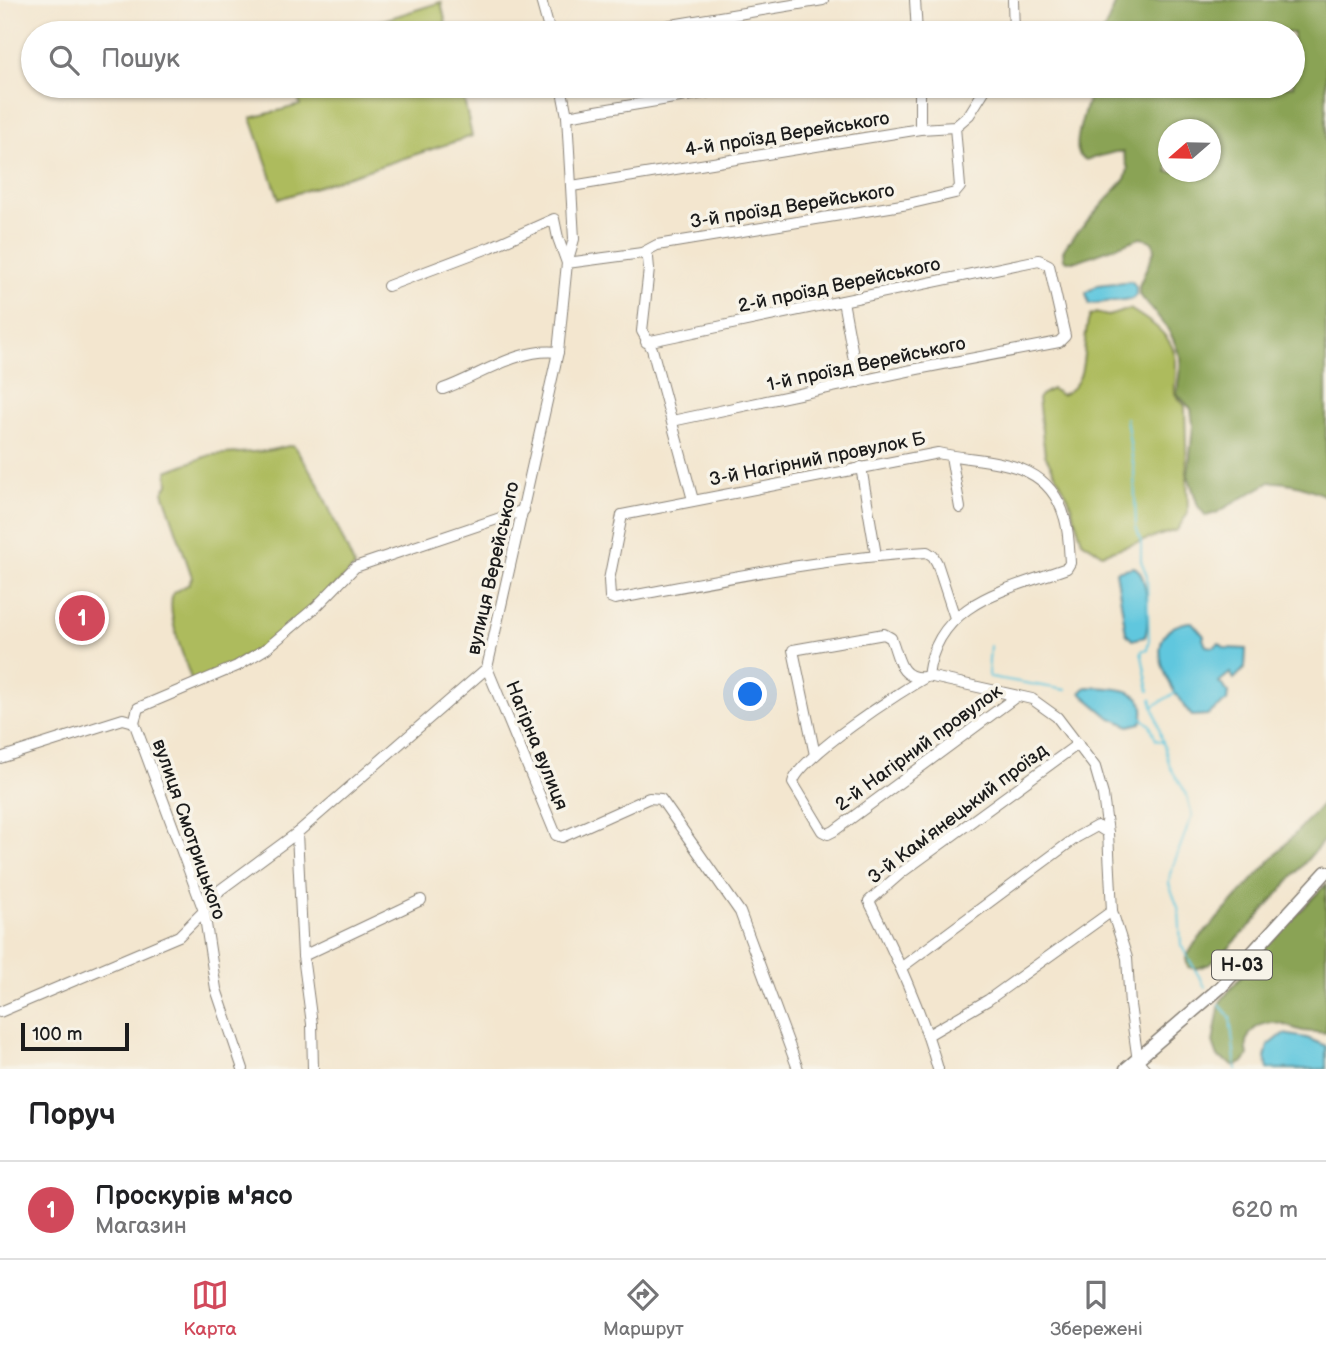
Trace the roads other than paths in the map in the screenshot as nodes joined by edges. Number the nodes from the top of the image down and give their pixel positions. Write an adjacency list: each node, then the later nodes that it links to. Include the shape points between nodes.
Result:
1 (541, 0): 5 (street)
2 (822, 0): 6 (street)
3 (915, 0): 7 (street)
4 (1013, 0): 8 (street)
5 (547, 21)
6 (695, 21)
7 (916, 21)
8 (1014, 21)
9 (563, 98): 13 (street, вулиця Верейського)
10 (674, 98): 13 (street)
11 (920, 98): 15 (street)
12 (980, 98): 14 (street)
13 (567, 116): 16 (street, вулиця Верейського)
14 (955, 127): 15 (street, 4-й проїзд Верейського); 17 (street, 3-й проїзд Верейського, via 960,187 955,193 657,246)
15 (920, 128): 16 (street, 4-й проїзд Верейського)
16 (572, 186): 18 (street, вулиця Верейського, via 574,239)
17 (642, 253): 18 (street, 3-й проїзд Верейського); 22 (street, via 649,269 642,331)
18 (567, 263): 19 (street, via 554,219); 23 (street, вулиця Верейського)
19 (388, 286)
20 (843, 301): 21 (street, 2-й проїзд Верейського, via 1039,260 1049,265); 22 (street, 2-й проїзд Верейського); 24 (street)
21 (1065, 336): 24 (street, 1-й проїзд Верейського, via 1059,342)
22 (646, 342): 26 (street)
23 (558, 352): 25 (street, via 530,352); 31 (street, вулиця Верейського)
24 (858, 382): 26 (street, 1-й проїзд Верейського)
25 (443, 389)
26 (673, 421): 29 (street)
27 (951, 456): 28 (street, 3-й Нагірний провулок Б, via 938,453); 30 (street); 33 (street, 3-й Нагірний провулок Б, via 1004,464 1043,481 1065,517 1070,563 1067,568 984,598)
28 (861, 467): 29 (street, 3-й Нагірний провулок Б); 32 (street)
29 (692, 500): 32 (street, 3-й Нагірний провулок Б, via 622,515 610,597)
30 (960, 508)
31 (524, 510): 34 (street, вулиця Верейського); 39 (street, via 355,567 267,648 237,666 138,708)
32 (876, 555): 33 (street, 3-й Нагірний провулок Б, via 927,552 933,556)
33 (954, 618): 35 (street, via 935,647)
34 (487, 668): 44 (street, вулиця Верейського); 56 (street, Нагірна вулиця, via 556,835 562,837 649,797 661,799 740,912)
35 (928, 676): 36 (street); 37 (street, 2-й Нагірний провулок); 38 (street)
36 (911, 677): 37 (street); 41 (street, via 904,673 889,635 793,650)
37 (905, 688): 41 (street, 2-й Нагірний провулок)
38 (1017, 696): 40 (street, via 1046,708); 41 (street, 2-й Нагірний провулок, via 828,834 793,783 799,769)
39 (134, 722): 42 (street, via 122,719); 47 (street, вулиця Смотрицького)
40 (1078, 744): 43 (street, via 1095,766); 50 (street, 3-й Камʼянецький проїзд, via 869,901)
41 (815, 755)
42 (0, 758)
43 (1108, 832): 48 (street); 50 (street, via 1097,826 1077,836)
44 (298, 833): 47 (street, вулиця Верейського, via 220,890); 49 (street)
45 (1326, 872): 53 (main road, Н-03)
46 (421, 900): 49 (street)
47 (204, 911): 51 (street, вулиця Верейського, via 179,936); 54 (street, вулиця Смотрицького, via 216,989)
48 (1112, 911): 52 (street, via 988,1000); 53 (street, via 1128,958 1130,1005)
49 (303, 956): 55 (street)
50 (902, 967): 52 (street, 3-й Камʼянецький проїзд)
51 (0, 1013)
52 (928, 1035): 57 (street, 3-й Камʼянецький проїзд)
53 (1142, 1065): 58 (main road, Н-03)
54 (243, 1069)
55 (313, 1069)
56 (798, 1069)
57 (938, 1069)
58 (1126, 1069)

